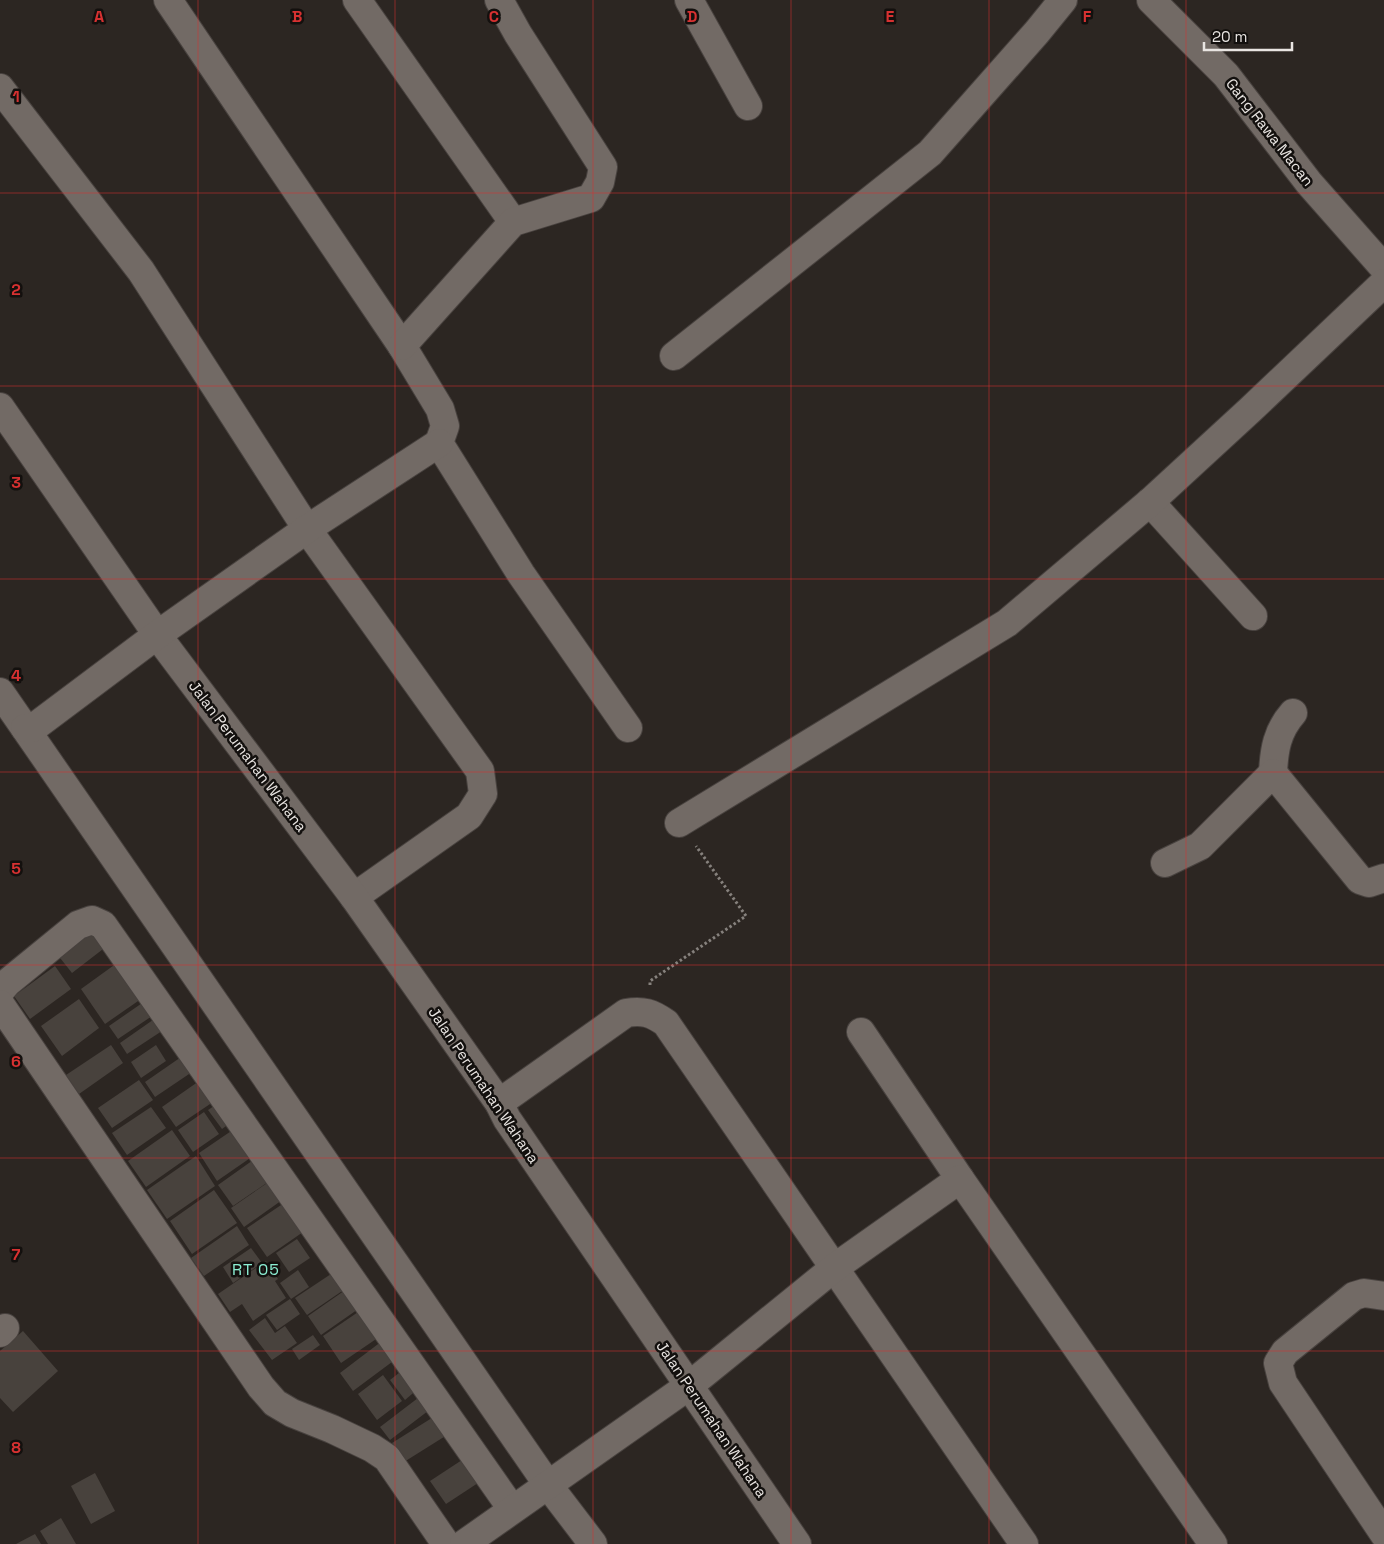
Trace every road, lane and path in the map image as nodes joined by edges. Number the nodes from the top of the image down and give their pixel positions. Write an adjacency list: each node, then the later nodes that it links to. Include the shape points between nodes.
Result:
1 (168, 0): 12 (street)
2 (358, 0): 9 (street)
3 (499, 0): 9 (street, via 603,167 600,182 591,198)
4 (689, 0): 8 (street)
5 (1063, 0): 13 (street, via 930,154)
6 (1151, 0): 10 (street, Gang Rawa Macan, via 1226,76 1309,183)
7 (0, 88): 17 (street, via 141,271)
8 (748, 106)
9 (512, 222): 12 (street)
10 (1384, 268)
11 (1384, 283): 16 (street)
12 (402, 346): 15 (street, via 440,410 445,426)
13 (674, 356)
14 (0, 407): 19 (street, Jalan Perumahan Wahana)
15 (439, 443): 17 (street); 23 (street, via 521,574)
16 (1150, 502): 18 (street); 25 (street, via 1007,624)
17 (307, 529): 19 (street); 28 (street, via 480,771 483,794 469,816)
18 (1253, 616)
19 (157, 635): 22 (street, via 33,728); 28 (street, Jalan Perumahan Wahana)
20 (0, 692): 22 (street)
21 (1293, 713): 24 (street, via 1278,736)
22 (25, 728): 38 (street)
23 (628, 728)
24 (1273, 773): 26 (street, via 1200,846); 27 (street, via 1360,880 1370,883)
25 (679, 823): 31 (path, via 746,916 650,981)
26 (1165, 863)
27 (1384, 878)
28 (354, 897): 33 (street, Jalan Perumahan Wahana)
29 (0, 991): 39 (street, via 78,924 92,920 103,925)
30 (0, 1004): 41 (street, via 260,1387 275,1403 292,1413 332,1429 387,1458)
31 (647, 1012): 33 (street, via 626,1013); 35 (street, via 666,1023)
32 (860, 1032): 34 (street)
33 (499, 1103): 37 (street, Jalan Perumahan Wahana, via 506,1119)
34 (960, 1179): 35 (street); 46 (street)
35 (834, 1268): 37 (street); 45 (street)
36 (1384, 1296): 40 (street, via 1364,1293 1354,1296 1285,1352 1278,1363 1283,1383)
37 (690, 1385): 38 (street); 44 (street, Jalan Perumahan Wahana)
38 (548, 1486): 39 (street); 43 (street)
39 (512, 1509): 42 (street)
40 (1384, 1534)
41 (446, 1544)
42 (464, 1544)
43 (594, 1544)
44 (797, 1544)
45 (1024, 1544)
46 (1213, 1544)

